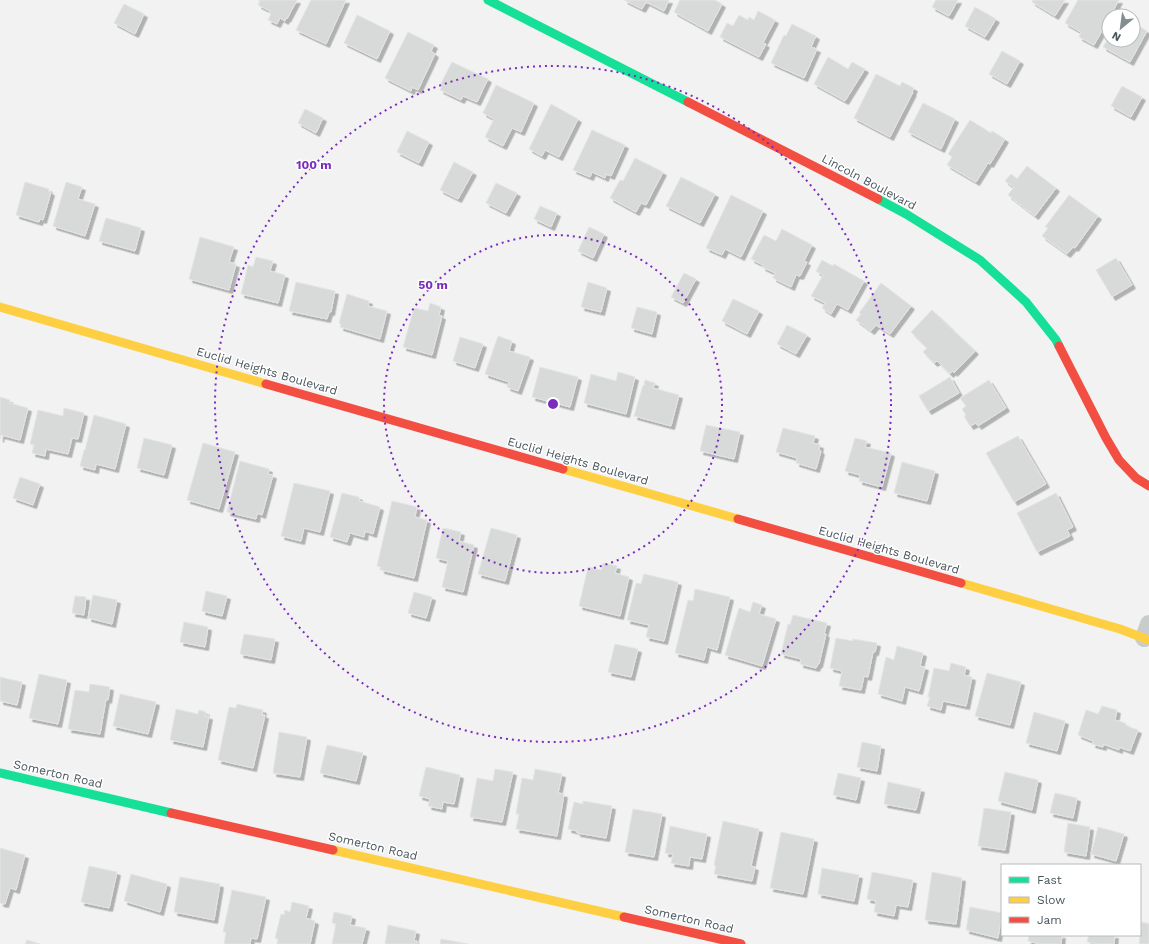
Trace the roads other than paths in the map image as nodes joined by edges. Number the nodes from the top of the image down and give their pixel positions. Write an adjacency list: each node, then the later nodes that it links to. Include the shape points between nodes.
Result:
1 (488, 0): 3 (street, Lincoln Boulevard, via 906,214 980,260 1026,302 1056,340 1119,460 1136,478)
2 (0, 306): 4 (street, Euclid Heights Boulevard, via 1104,625)
3 (1149, 486)
4 (1147, 634)
5 (0, 773): 6 (street, Somerton Road)
6 (686, 938): 7 (street, Somerton Road)
7 (741, 944)

